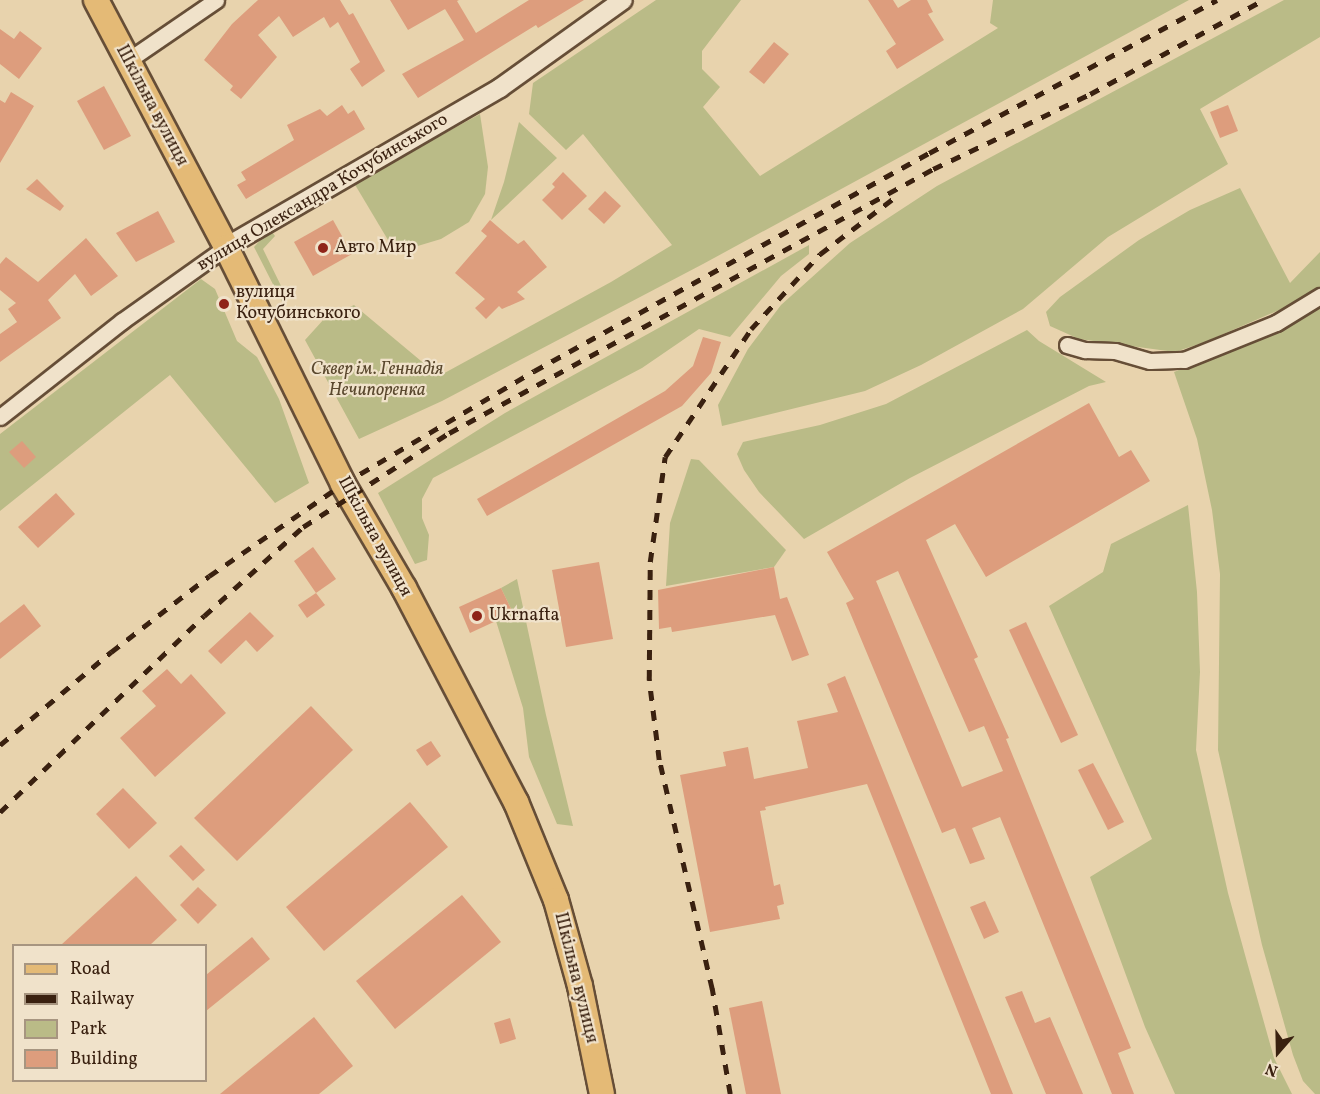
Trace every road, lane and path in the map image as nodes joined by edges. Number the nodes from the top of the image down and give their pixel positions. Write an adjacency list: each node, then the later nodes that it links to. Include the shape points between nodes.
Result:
1 (96, 0): 4 (main road, Шкільна вулиця)
2 (216, 0): 4 (street)
3 (623, 0): 5 (street, вулиця Олександра Кочубинського, via 500,88)
4 (127, 61): 5 (main road, Шкільна вулиця)
5 (226, 247): 8 (street, вулиця Олександра Кочубинського, via 122,321); 9 (main road, Шкільна вулиця, via 344,484 404,588 516,802 556,900 580,986)
6 (1320, 296): 7 (street, via 1276,323 1184,360 1150,361 1115,351)
7 (1067, 345)
8 (0, 417)
9 (602, 1094)

